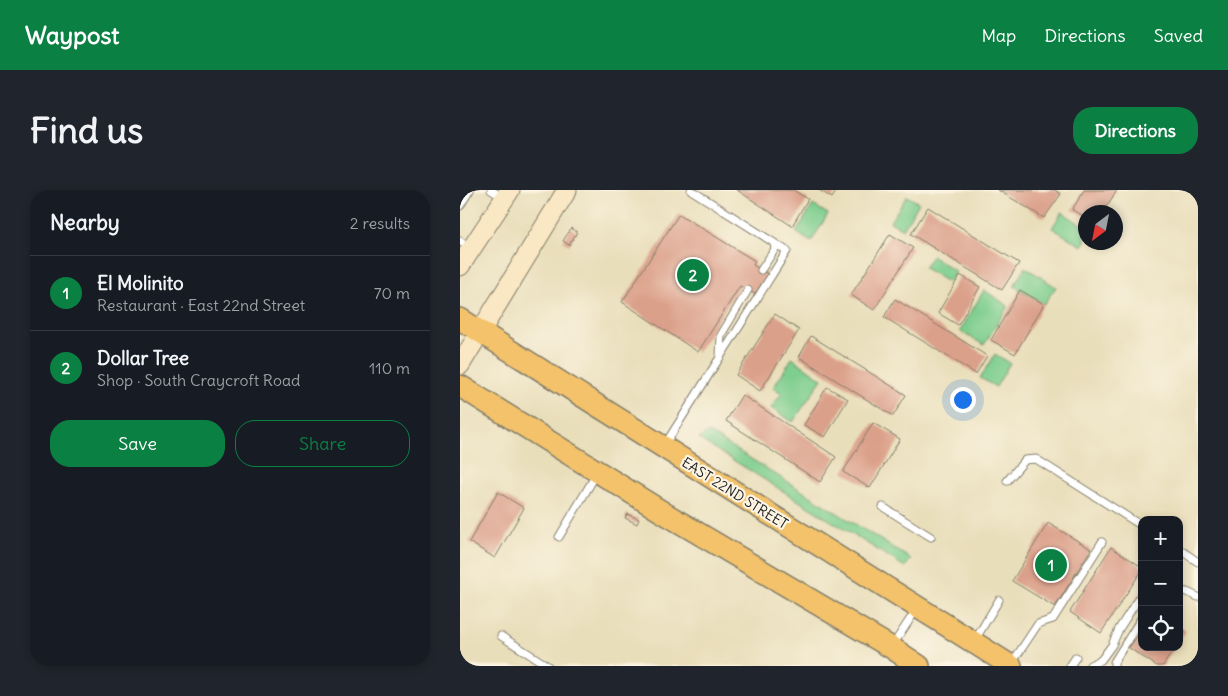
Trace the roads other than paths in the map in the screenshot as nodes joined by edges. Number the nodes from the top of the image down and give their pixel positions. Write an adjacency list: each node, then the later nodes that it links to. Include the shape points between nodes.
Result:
1 (470, 190): 5 (lane)
2 (567, 190): 12 (main road)
3 (691, 190): 6 (lane)
4 (502, 193): 7 (main road)
5 (460, 206)
6 (774, 243): 9 (lane, via 775,249); 13 (lane, via 787,251)
7 (466, 245): 8 (main road)
8 (460, 266)
9 (761, 270)
10 (748, 290): 13 (lane, via 720,335)
11 (460, 319): 12 (main road, EAST 22ND STREET)
12 (481, 332): 14 (main road); 16 (main road, EAST 22ND STREET)
13 (720, 358): 16 (lane)
14 (460, 365)
15 (460, 386): 17 (main road)
16 (663, 447): 30 (main road, EAST 22ND STREET)
17 (597, 472): 21 (lane); 34 (main road)
18 (1007, 480): 20 (lane, via 1025,460 1036,459)
19 (883, 507): 22 (lane)
20 (1138, 523)
21 (560, 537)
22 (931, 537)
23 (1102, 542): 39 (lane, via 1053,619 1038,624)
24 (1183, 552): 25 (lane)
25 (1198, 562)
26 (1183, 592): 27 (lane)
27 (1198, 596)
28 (1138, 599): 36 (lane, via 1112,645 1101,660)
29 (999, 600): 33 (lane)
30 (917, 608): 33 (main road, EAST 22ND STREET); 34 (lane)
31 (1138, 623): 41 (lane)
32 (501, 636): 37 (lane)
33 (973, 643): 39 (main road, EAST 22ND STREET)
34 (892, 648): 38 (main road)
35 (1076, 657): 40 (lane)
36 (1090, 665)
37 (548, 666)
38 (919, 666)
39 (1010, 666)
40 (1070, 666)
41 (1114, 666)

